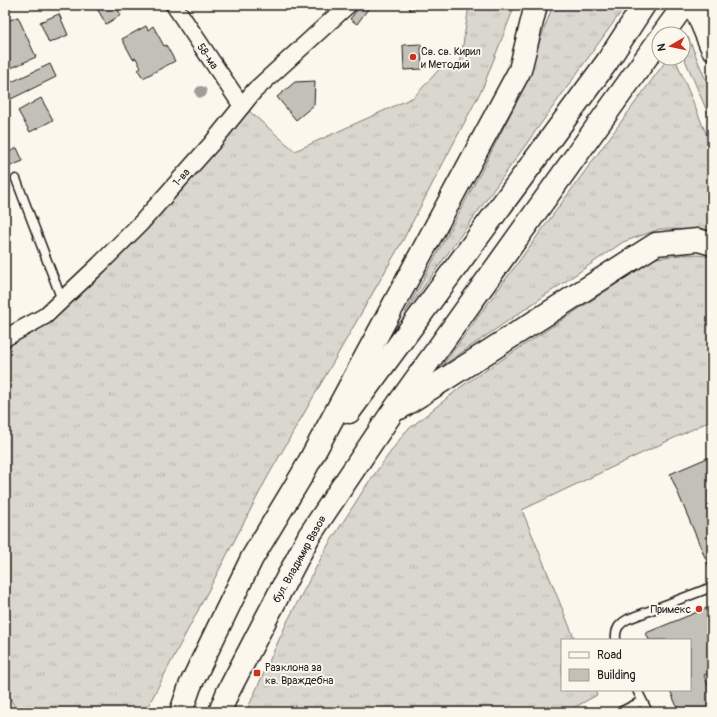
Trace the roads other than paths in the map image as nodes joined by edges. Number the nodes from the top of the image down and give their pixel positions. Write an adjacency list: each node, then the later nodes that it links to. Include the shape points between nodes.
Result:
1 (174, 5): 10 (street, 58-ма)
2 (348, 5): 10 (street, 1-ва, via 254,91)
3 (536, 5): 16 (main road, via 520,70)
4 (644, 5): 16 (main road, via 606,62)
5 (684, 5): 7 (main road)
6 (694, 5): 8 (main road)
7 (669, 26)
8 (712, 48)
9 (651, 51): 15 (main road, бул. Владимир Вазов)
10 (242, 106): 13 (street, 1-ва, via 141,223)
11 (16, 179): 13 (lane)
12 (712, 244): 15 (main road, via 698,240 656,244)
13 (62, 300): 14 (street, 1-ва, via 45,316)
14 (5, 338)
15 (391, 414): 22 (main road, бул. Владимир Вазов, via 309,536 226,694)
16 (302, 475): 21 (main road, via 252,558)
17 (712, 587): 18 (lane, via 628,619 616,630)
18 (616, 639)
19 (637, 691): 20 (lane)
20 (642, 701): 23 (lane); 24 (lane)
21 (180, 712)
22 (220, 712)
23 (620, 712)
24 (648, 712)

